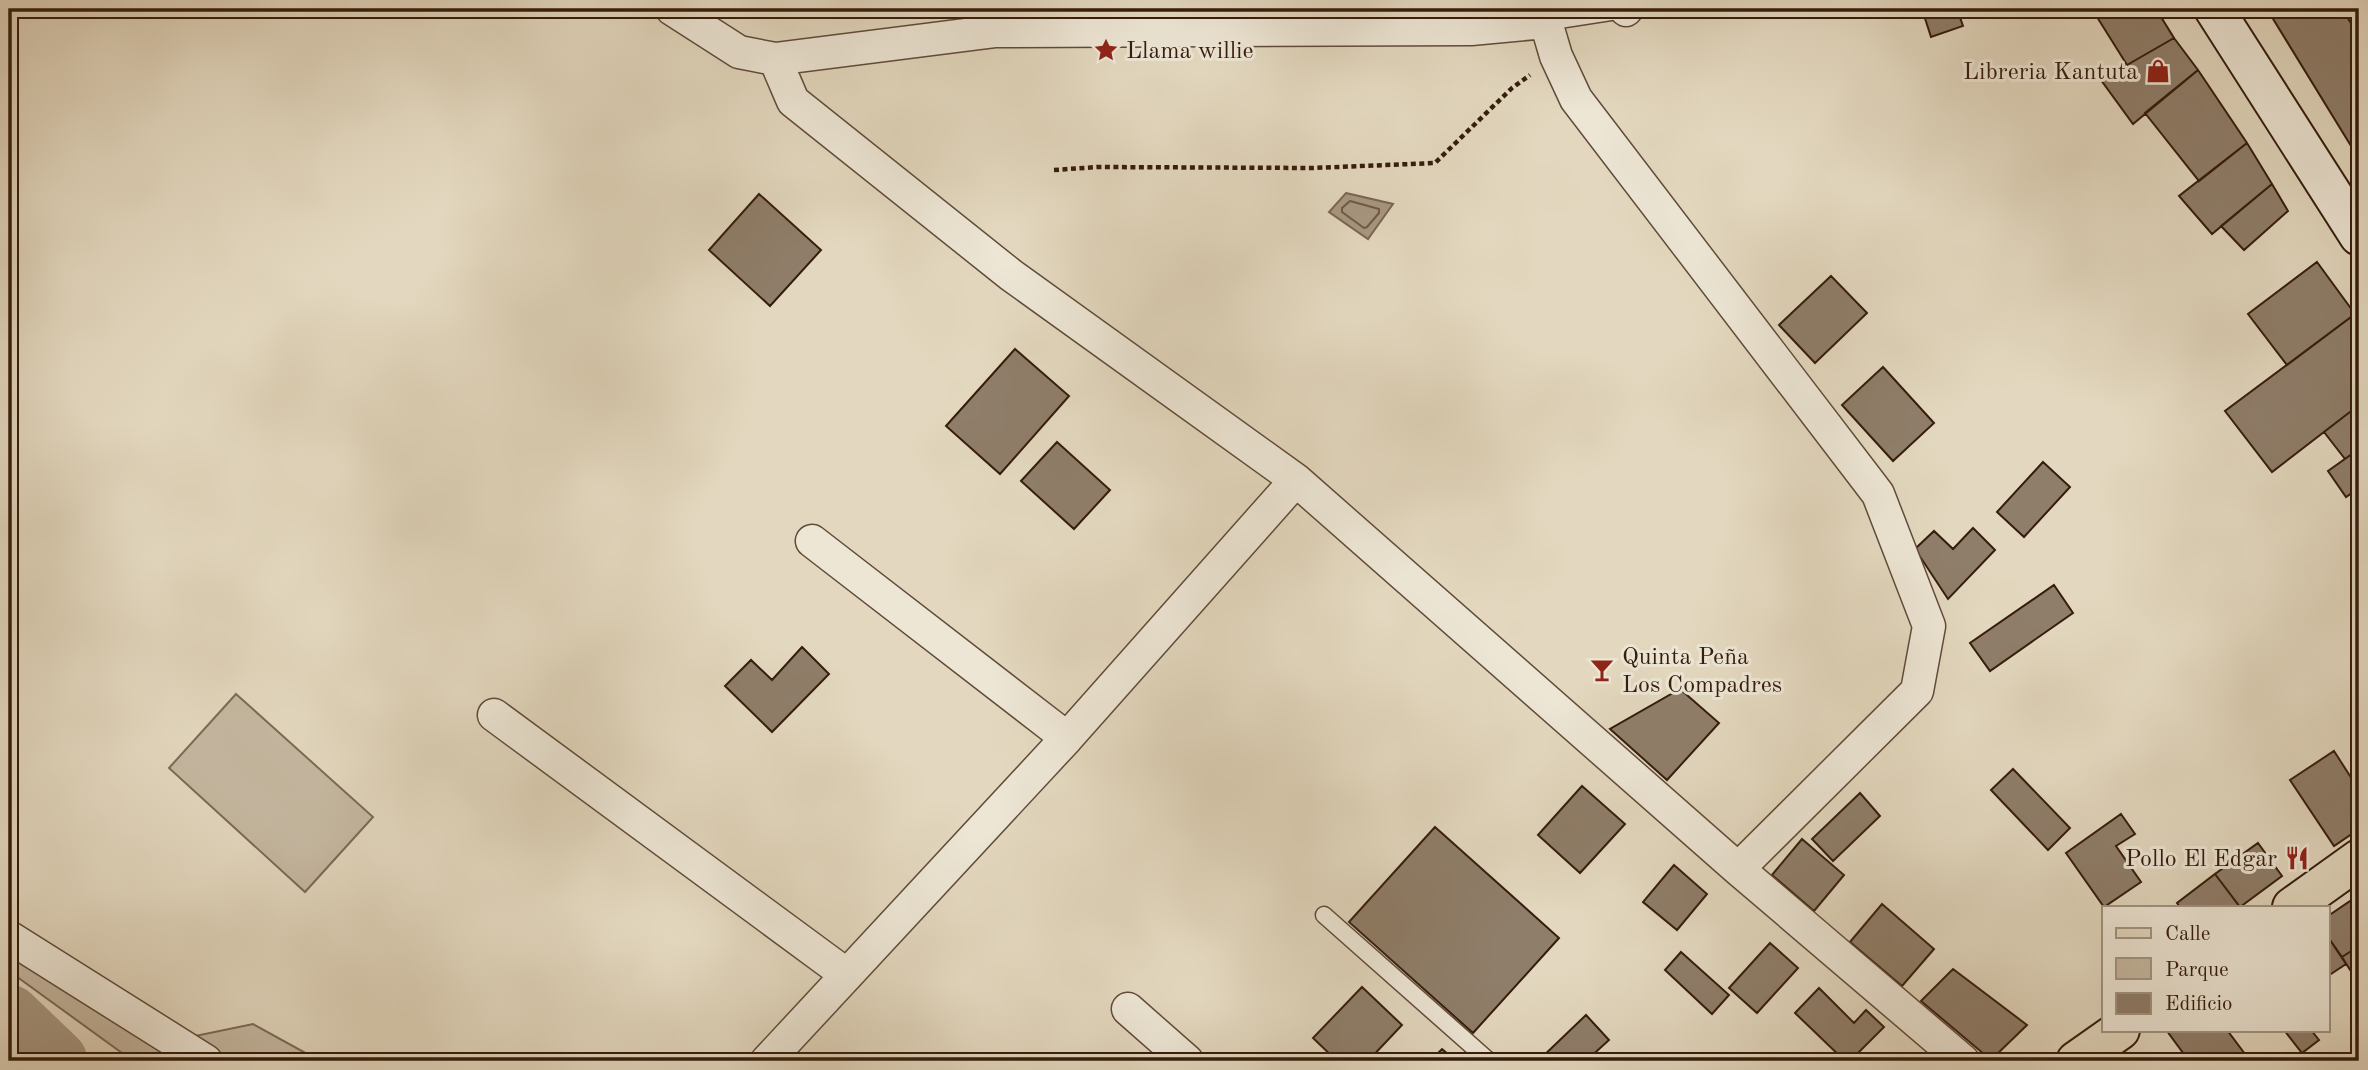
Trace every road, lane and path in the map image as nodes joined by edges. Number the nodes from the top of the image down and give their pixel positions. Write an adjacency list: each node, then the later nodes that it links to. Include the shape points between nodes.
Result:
1 (672, 9): 6 (street, via 739,52)
2 (1628, 9): 4 (lane)
3 (2214, 9): 8 (main road)
4 (1546, 22): 5 (street); 6 (street, via 1471,29 996,31)
5 (1556, 56): 7 (path, via 1512,88 1435,163); 14 (street, via 1576,99 1878,494 1929,626 1917,691)
6 (775, 59): 9 (street, via 793,101 1011,275)
7 (1054, 170)
8 (2359, 236)
9 (1296, 480): 12 (street); 14 (street)
10 (812, 541): 12 (street)
11 (494, 715): 18 (street)
12 (1067, 738): 18 (street)
13 (2359, 859): 15 (main road)
14 (1738, 869): 25 (street)
15 (2293, 906)
16 (1324, 915): 24 (lane)
17 (9, 937): 21 (street)
18 (847, 975): 22 (street)
19 (1128, 1009): 23 (street)
20 (2116, 1032): 26 (main road)
21 (205, 1061)
22 (767, 1061)
23 (1187, 1061)
24 (1489, 1061)
25 (1963, 1061)
26 (2076, 1061)

